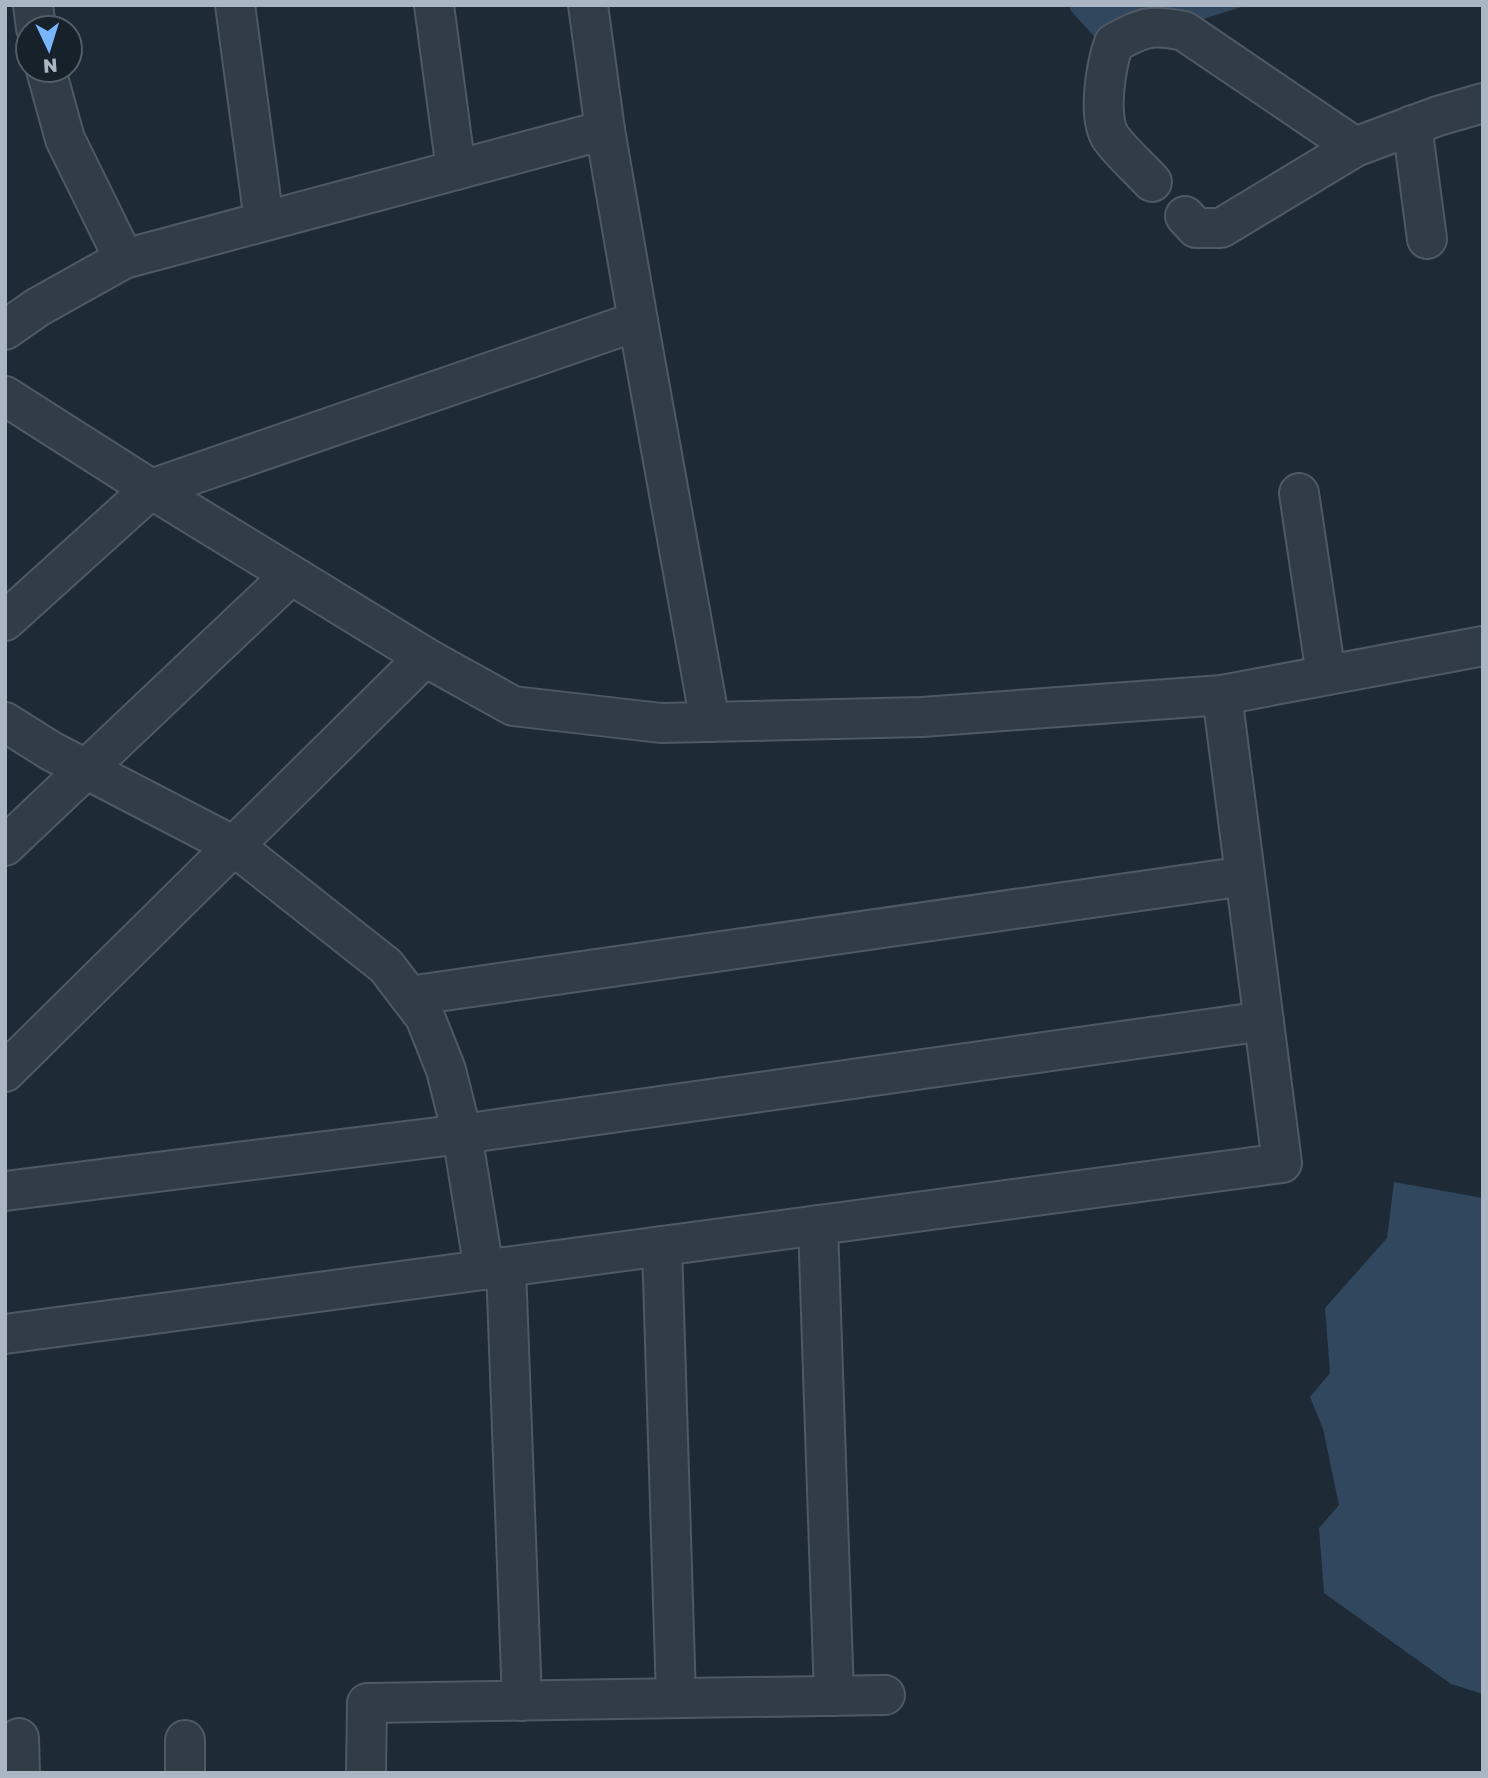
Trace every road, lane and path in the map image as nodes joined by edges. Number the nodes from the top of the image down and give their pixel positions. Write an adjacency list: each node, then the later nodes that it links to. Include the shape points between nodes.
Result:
1 (234, 5): 12 (street)
2 (434, 5): 9 (street)
3 (588, 5): 7 (street)
4 (50, 84): 14 (street, via 65,139)
5 (1483, 103): 6 (street)
6 (1412, 125): 8 (street); 13 (street)
7 (605, 130): 9 (street); 15 (street)
8 (1355, 147): 10 (street, via 1184,30 1157,26 1114,43 1103,108 1109,136); 11 (street, via 1221,228 1196,228)
9 (456, 170): 12 (street)
10 (1152, 182)
11 (1185, 216)
12 (264, 221): 14 (street)
13 (1427, 239)
14 (124, 259): 16 (street)
15 (638, 321): 18 (street); 27 (street)
16 (5, 330)
17 (5, 396): 18 (street)
18 (151, 489): 20 (street); 21 (street)
19 (1299, 493): 24 (street)
20 (292, 575): 23 (street); 28 (street)
21 (5, 621)
22 (1483, 646): 24 (street)
23 (425, 657): 27 (street, via 513,706 661,723); 30 (street)
24 (1326, 676): 25 (street)
25 (1222, 695): 27 (street, via 922,717); 31 (street)
26 (5, 722): 28 (street)
27 (710, 722)
28 (86, 769): 29 (street); 30 (street)
29 (5, 846)
30 (234, 846): 32 (street, via 386,966); 34 (street)
31 (1245, 876): 32 (street); 33 (street)
32 (409, 996): 35 (street, via 425,1017 446,1070)
33 (1264, 1021): 35 (street); 37 (street, via 1282,1163)
34 (5, 1072)
35 (462, 1134): 36 (street); 39 (street)
36 (5, 1191)
37 (818, 1225): 38 (street); 42 (street)
38 (662, 1246): 39 (street); 43 (street)
39 (495, 1268): 40 (street); 44 (street)
40 (5, 1334)
41 (885, 1695): 42 (street)
42 (834, 1696): 43 (street)
43 (676, 1699): 44 (street)
44 (522, 1701): 45 (street, via 367,1703)
45 (366, 1773)

